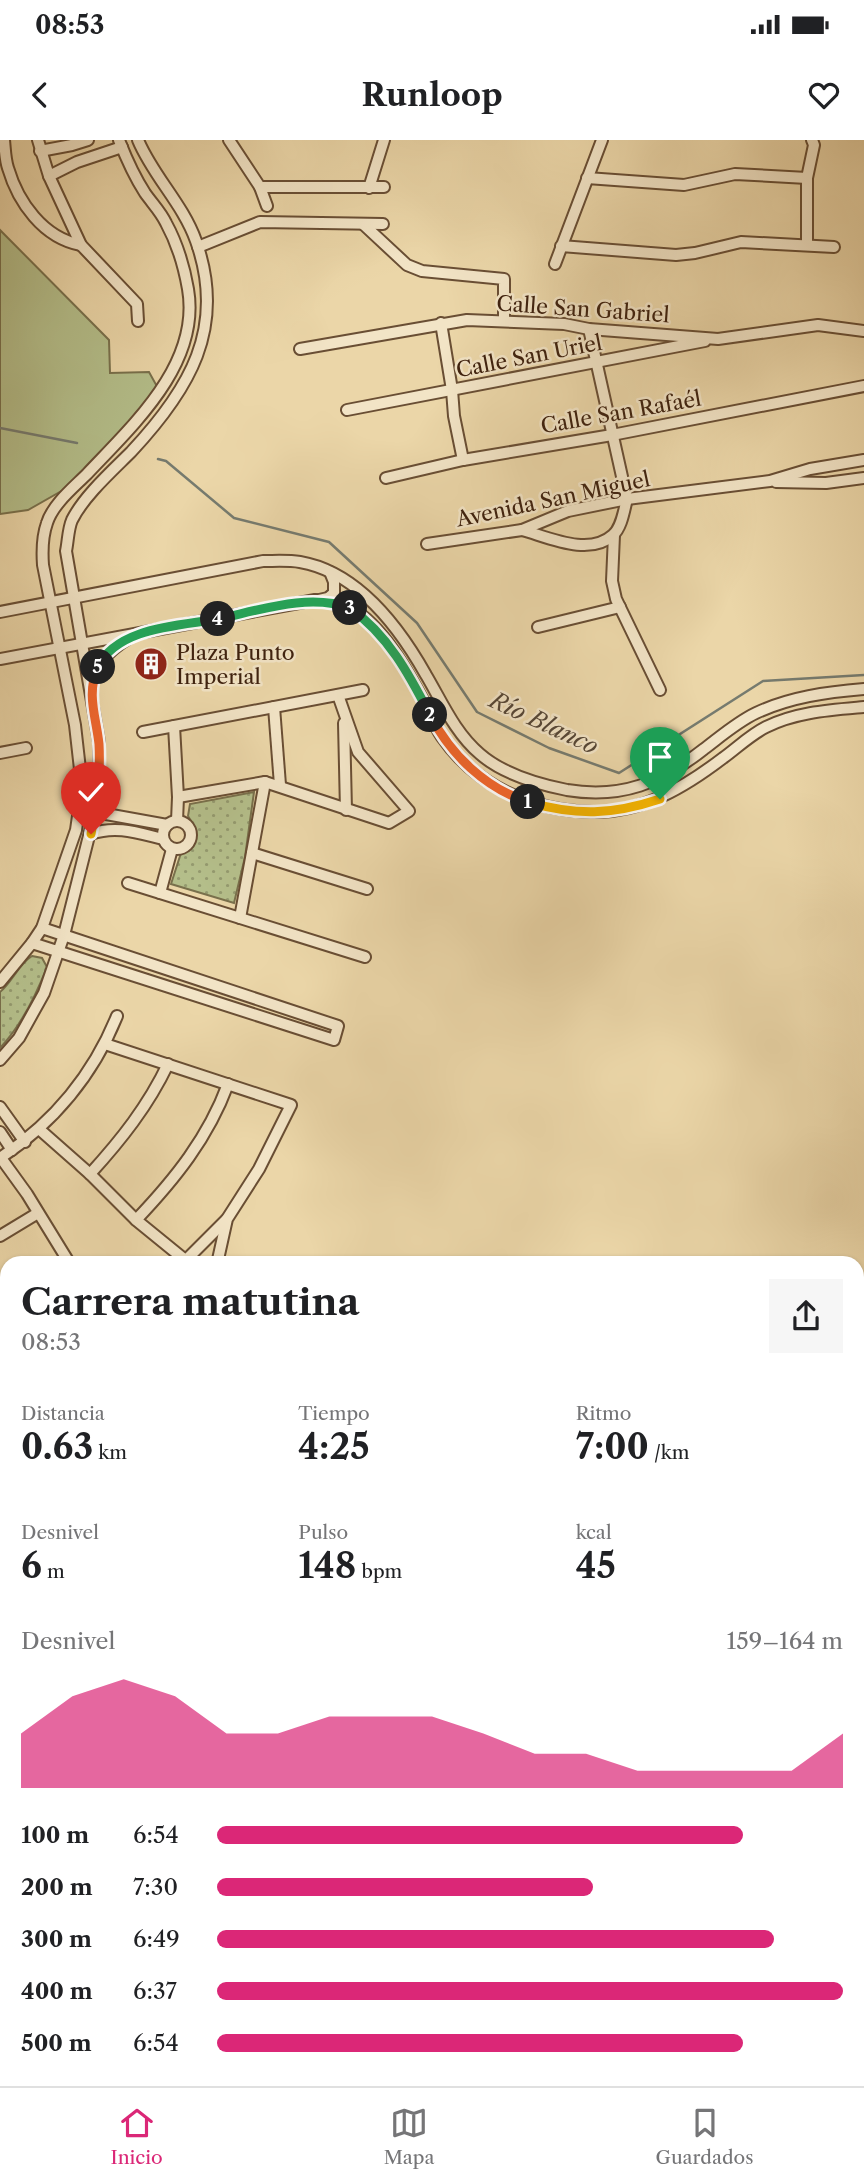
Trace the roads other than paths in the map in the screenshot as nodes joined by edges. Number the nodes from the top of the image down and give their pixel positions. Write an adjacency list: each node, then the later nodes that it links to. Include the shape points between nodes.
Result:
1 (4, 140): 21 (street, via 8,167 26,209 53,234)
2 (89, 140): 9 (street); 10 (street)
3 (138, 140): 23 (street)
4 (229, 140): 14 (street)
5 (384, 140): 16 (street)
6 (602, 140): 12 (street)
7 (812, 140): 13 (street)
8 (120, 144): 10 (street); 38 (street, via 177,244 189,291 188,318 172,372 150,405)
9 (39, 145): 11 (street)
10 (94, 158): 11 (street)
11 (49, 176): 21 (street)
12 (587, 178): 13 (street, via 684,185 735,174); 22 (street)
13 (807, 178): 20 (street)
14 (260, 187): 16 (street); 17 (street)
15 (384, 187): 16 (street)
16 (369, 188)
17 (267, 206)
18 (363, 224): 19 (street); 23 (street, via 260,222); 27 (street, via 407,265 422,271 505,279)
19 (383, 224)
20 (807, 244): 22 (street, via 741,242 676,254); 24 (street)
21 (80, 245): 26 (street, via 137,304)
22 (561, 246): 25 (street)
23 (198, 247): 41 (street, via 206,301 197,360 164,415)
24 (834, 247)
25 (555, 264)
26 (138, 321)
27 (505, 321): 28 (street, Calle San Gabriel); 29 (street, Calle San Gabriel)
28 (441, 323): 32 (street, Calle San Gabriel); 35 (street)
29 (589, 329): 31 (street, Calle San Gabriel); 33 (street)
30 (864, 331): 31 (street, Calle San Gabriel, via 818,325)
31 (718, 339): 33 (street, Calle San Uriel)
32 (300, 349)
33 (596, 362): 35 (street, Calle San Uriel); 37 (street)
34 (864, 386): 37 (street, Calle San Rafaél)
35 (452, 390): 36 (street, Calle San Uriel); 39 (street)
36 (347, 410)
37 (612, 435): 39 (street, Calle San Rafaél); 45 (street)
38 (104, 456): 41 (street); 52 (street, via 47,521 42,544)
39 (463, 460): 42 (street, Calle San Rafaél)
40 (859, 461): 43 (street); 44 (street, Avenida San Miguel)
41 (118, 466): 50 (street, via 72,521 66,551)
42 (386, 478)
43 (861, 478): 44 (street, Avenida San Miguel, via 826,484)
44 (770, 481): 45 (street, Avenida San Miguel)
45 (627, 499): 46 (street, Avenida San Miguel, via 568,511); 47 (street)
46 (522, 530): 47 (street, via 579,545); 48 (street, Avenida San Miguel)
47 (614, 535): 53 (street, via 612,581)
48 (427, 544)
49 (330, 572): 50 (street, via 300,562 263,561); 51 (street, via 334,593); 72 (street, via 362,593 390,621)
50 (72, 598): 52 (street); 57 (street)
51 (315, 600): 56 (street); 75 (street, via 350,608 368,620 400,659 441,736)
52 (49, 603): 54 (street); 58 (street)
53 (620, 607): 55 (street); 62 (street)
54 (0, 612)
55 (538, 627)
56 (134, 634): 57 (street); 65 (street, via 101,661 92,680)
57 (82, 644): 58 (street); 65 (street)
58 (59, 648): 59 (street); 78 (street)
59 (0, 659)
60 (864, 689): 64 (street)
61 (363, 690): 63 (street)
62 (660, 690)
63 (338, 695): 67 (street); 69 (street)
64 (814, 695): 68 (street); 76 (street, via 753,714)
65 (91, 701): 79 (street, via 99,742)
66 (864, 706): 68 (street)
67 (274, 707): 70 (street); 81 (street)
68 (817, 712): 77 (street, via 787,717 762,729)
69 (344, 713): 83 (street); 83 (street, via 358,752 409,811 389,823)
70 (174, 726): 71 (street); 82 (street)
71 (143, 732)
72 (469, 744): 75 (street); 76 (street, via 508,772 566,790 597,793 627,791 653,782)
73 (26, 748): 74 (street)
74 (0, 753)
75 (456, 754): 77 (street, via 500,790 553,809 629,809 660,799)
76 (693, 758): 77 (street)
77 (703, 773)
78 (81, 778): 79 (street); 96 (street, via 76,830)
79 (99, 778): 84 (street)
80 (265, 782): 81 (street); 82 (street); 91 (street)
81 (280, 785): 83 (street)
82 (178, 797): 86 (street)
83 (346, 810)
84 (95, 811): 85 (street); 88 (street)
85 (124, 817): 86 (street); 87 (street)
86 (172, 823): 89 (street); 90 (street, via 188,826 191,838 184,848)
87 (121, 830): 88 (street); 89 (street)
88 (91, 834): 97 (street)
89 (163, 839): 90 (street)
90 (172, 849): 94 (street)
91 (252, 853): 93 (street); 95 (street)
92 (128, 883): 94 (street)
93 (367, 889)
94 (160, 892): 95 (street)
95 (240, 918): 101 (street)
96 (42, 928): 97 (street); 99 (street)
97 (64, 935): 98 (street); 100 (street)
98 (85, 942): 102 (street); 104 (street)
99 (32, 943): 100 (street); 103 (street)
100 (58, 952): 102 (street); 108 (street, via 32,1016)
101 (365, 957)
102 (80, 959): 105 (street)
103 (0, 982)
104 (210, 985): 105 (street); 105 (street, via 338,1027 334,1040)
105 (204, 999)
106 (117, 1016): 107 (street)
107 (105, 1044): 109 (street); 112 (street, via 84,1079)
108 (0, 1060)
109 (167, 1064): 110 (street); 117 (street, via 140,1114)
110 (228, 1084): 119 (street, via 291,1105 260,1169); 120 (street, via 200,1142)
111 (0, 1107): 114 (street)
112 (39, 1129): 114 (street); 117 (street)
113 (0, 1132): 115 (street)
114 (25, 1142): 115 (street)
115 (12, 1150): 116 (street)
116 (1, 1158): 118 (street)
117 (90, 1174): 120 (street)
118 (38, 1213): 121 (street); 122 (street)
119 (227, 1219): 124 (street); 125 (street)
120 (136, 1220): 123 (street)
121 (0, 1237)
122 (65, 1256)
123 (181, 1256)
124 (193, 1256)
125 (218, 1256)

